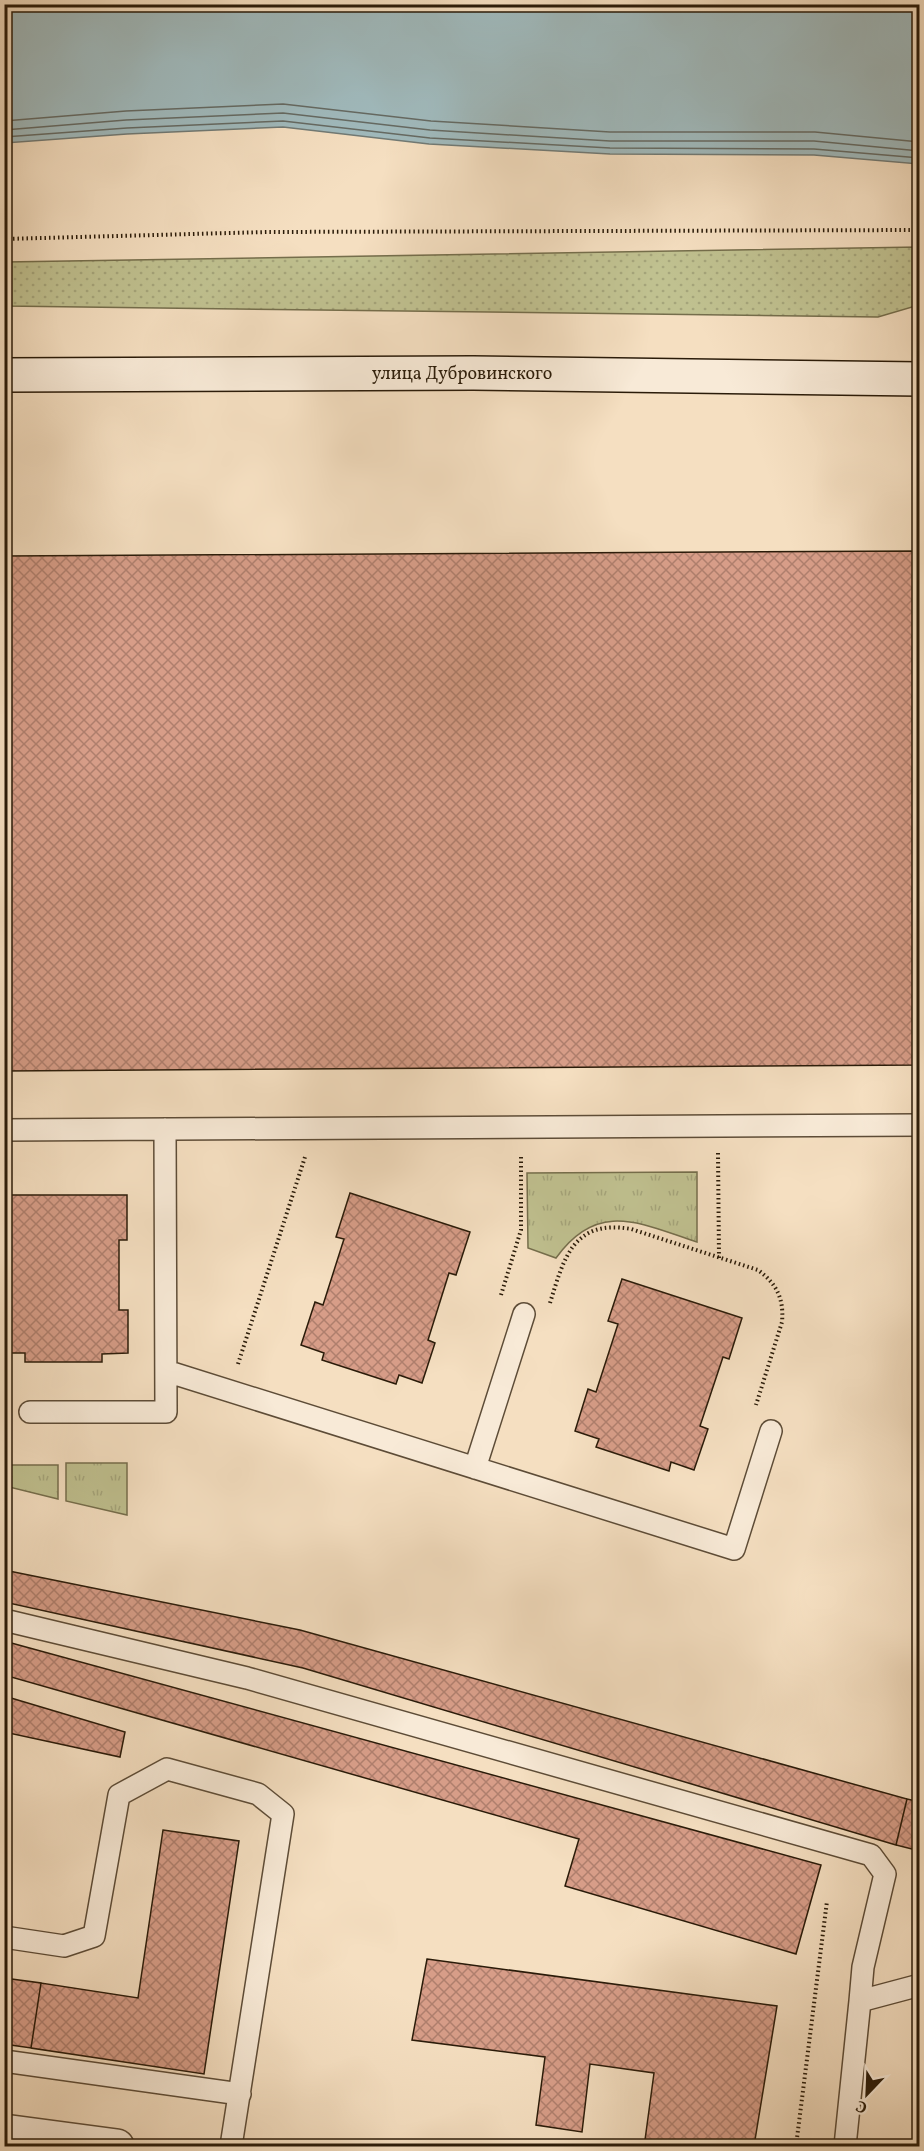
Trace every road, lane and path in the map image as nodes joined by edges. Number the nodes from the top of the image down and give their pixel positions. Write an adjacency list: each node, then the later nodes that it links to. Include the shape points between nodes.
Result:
1 (920, 230): 2 (path, via 267,232)
2 (4, 239)
3 (4, 375): 4 (main road, улица Дубровинского, via 473,373)
4 (920, 379)
5 (920, 1125): 6 (lane)
6 (718, 1126): 7 (lane); 11 (path)
7 (520, 1127): 9 (lane); 13 (path, via 521,1230 498,1306)
8 (165, 1129): 9 (lane); 10 (lane); 14 (lane)
9 (314, 1129): 15 (path)
10 (4, 1130)
11 (719, 1258): 12 (path, via 618,1227 598,1230 580,1239); 17 (path, via 758,1270 769,1278 782,1300 782,1322 750,1424)
12 (563, 1261)
13 (524, 1314): 18 (lane)
14 (166, 1371): 15 (lane); 16 (lane, via 166,1412)
15 (229, 1391): 18 (lane)
16 (30, 1412)
17 (771, 1431): 18 (lane, via 734,1549)
18 (475, 1468)
19 (4, 1620): 23 (lane, via 247,1678 871,1855 885,1874 863,1967)
20 (827, 1901): 29 (path)
21 (4, 1937): 25 (lane, via 64,1946 94,1936 119,1794 167,1769 258,1794 283,1814)
22 (920, 1984): 23 (lane)
23 (860, 2001): 30 (lane)
24 (4, 2061): 25 (lane)
25 (240, 2094): 28 (lane)
26 (4, 2131): 27 (main road)
27 (117, 2146)
28 (231, 2146)
29 (796, 2146)
30 (845, 2146)

